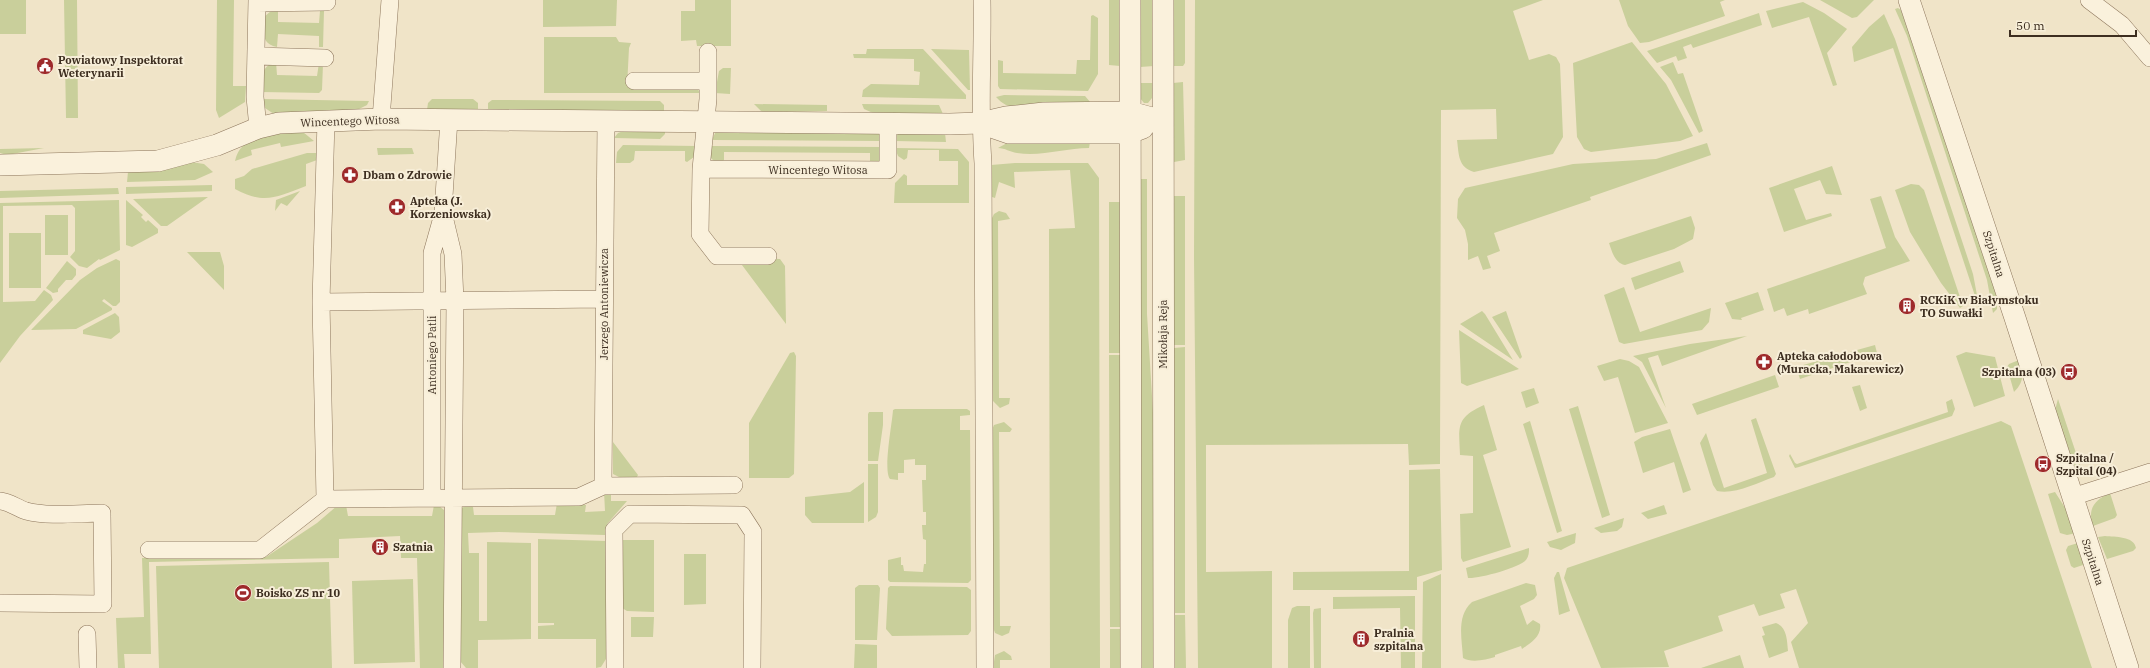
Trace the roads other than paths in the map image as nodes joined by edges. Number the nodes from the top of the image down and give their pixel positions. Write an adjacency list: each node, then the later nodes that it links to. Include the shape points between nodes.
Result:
1 (390, 0): 18 (street)
2 (982, 0): 25 (street)
3 (1130, 0): 17 (street)
4 (1163, 0): 22 (street, Mikołaja Reja)
5 (1909, 0): 39 (street, Szpitalna)
6 (2089, 0): 10 (street)
7 (2111, 0): 10 (street)
8 (257, 2): 9 (street); 12 (street)
9 (327, 2)
10 (2122, 25): 14 (street)
11 (708, 52): 16 (street)
12 (256, 56): 13 (street); 26 (street, via 255,97)
13 (325, 58)
14 (2150, 58)
15 (634, 81): 16 (street)
16 (708, 81): 23 (street)
17 (1130, 112): 22 (street, Wincentego Witosa); 25 (street, Wincentego Witosa, via 1006,116); 27 (street)
18 (381, 119): 19 (street, Wincentego Witosa); 20 (street, Wincentego Witosa)
19 (326, 120): 26 (street, Wincentego Witosa); 35 (street)
20 (449, 120): 21 (street, Wincentego Witosa); 30 (street, Antoniego Patli)
21 (606, 121): 23 (street, Wincentego Witosa); 32 (street, Jerzego Antoniewicza)
22 (1163, 121): 27 (street, Wincentego Witosa); 53 (street, Mikołaja Reja)
23 (706, 122): 24 (street, Wincentego Witosa); 29 (street)
24 (888, 123): 25 (street, Wincentego Witosa); 29 (street, Wincentego Witosa, via 888,170)
25 (980, 123): 27 (street, Wincentego Witosa, via 1008,133); 51 (street, via 983,163)
26 (258, 128): 28 (street, Wincentego Witosa, via 217,145 158,161)
27 (1130, 133): 52 (street)
28 (0, 165)
29 (701, 169): 31 (street, via 700,234 716,256)
30 (443, 212): 33 (street, Antoniego Patli, via 432,253); 34 (street, Antoniego Patli, via 453,254)
31 (768, 256)
32 (604, 299): 34 (street); 38 (street, Jerzego Antoniewicza)
33 (432, 301): 34 (street); 35 (street); 40 (street, Antoniego Patli)
34 (455, 301): 41 (street, Antoniego Patli)
35 (321, 302): 42 (street)
36 (2150, 472): 39 (street)
37 (734, 485): 38 (street)
38 (603, 486): 41 (street, via 579,497)
39 (2072, 497): 54 (street, Szpitalna)
40 (432, 498): 41 (street); 42 (street)
41 (454, 498): 48 (street, Antoniego Patli)
42 (325, 499): 44 (street, via 260,550)
43 (0, 501): 45 (street, via 6,501 26,511 102,513 103,604)
44 (149, 550)
45 (0, 603)
46 (87, 634): 47 (street)
47 (88, 668)
48 (452, 668)
49 (614, 668): 50 (street, via 614,530 630,514 742,515 753,532)
50 (752, 668)
51 (985, 668)
52 (1131, 668)
53 (1164, 668)
54 (2128, 668)

